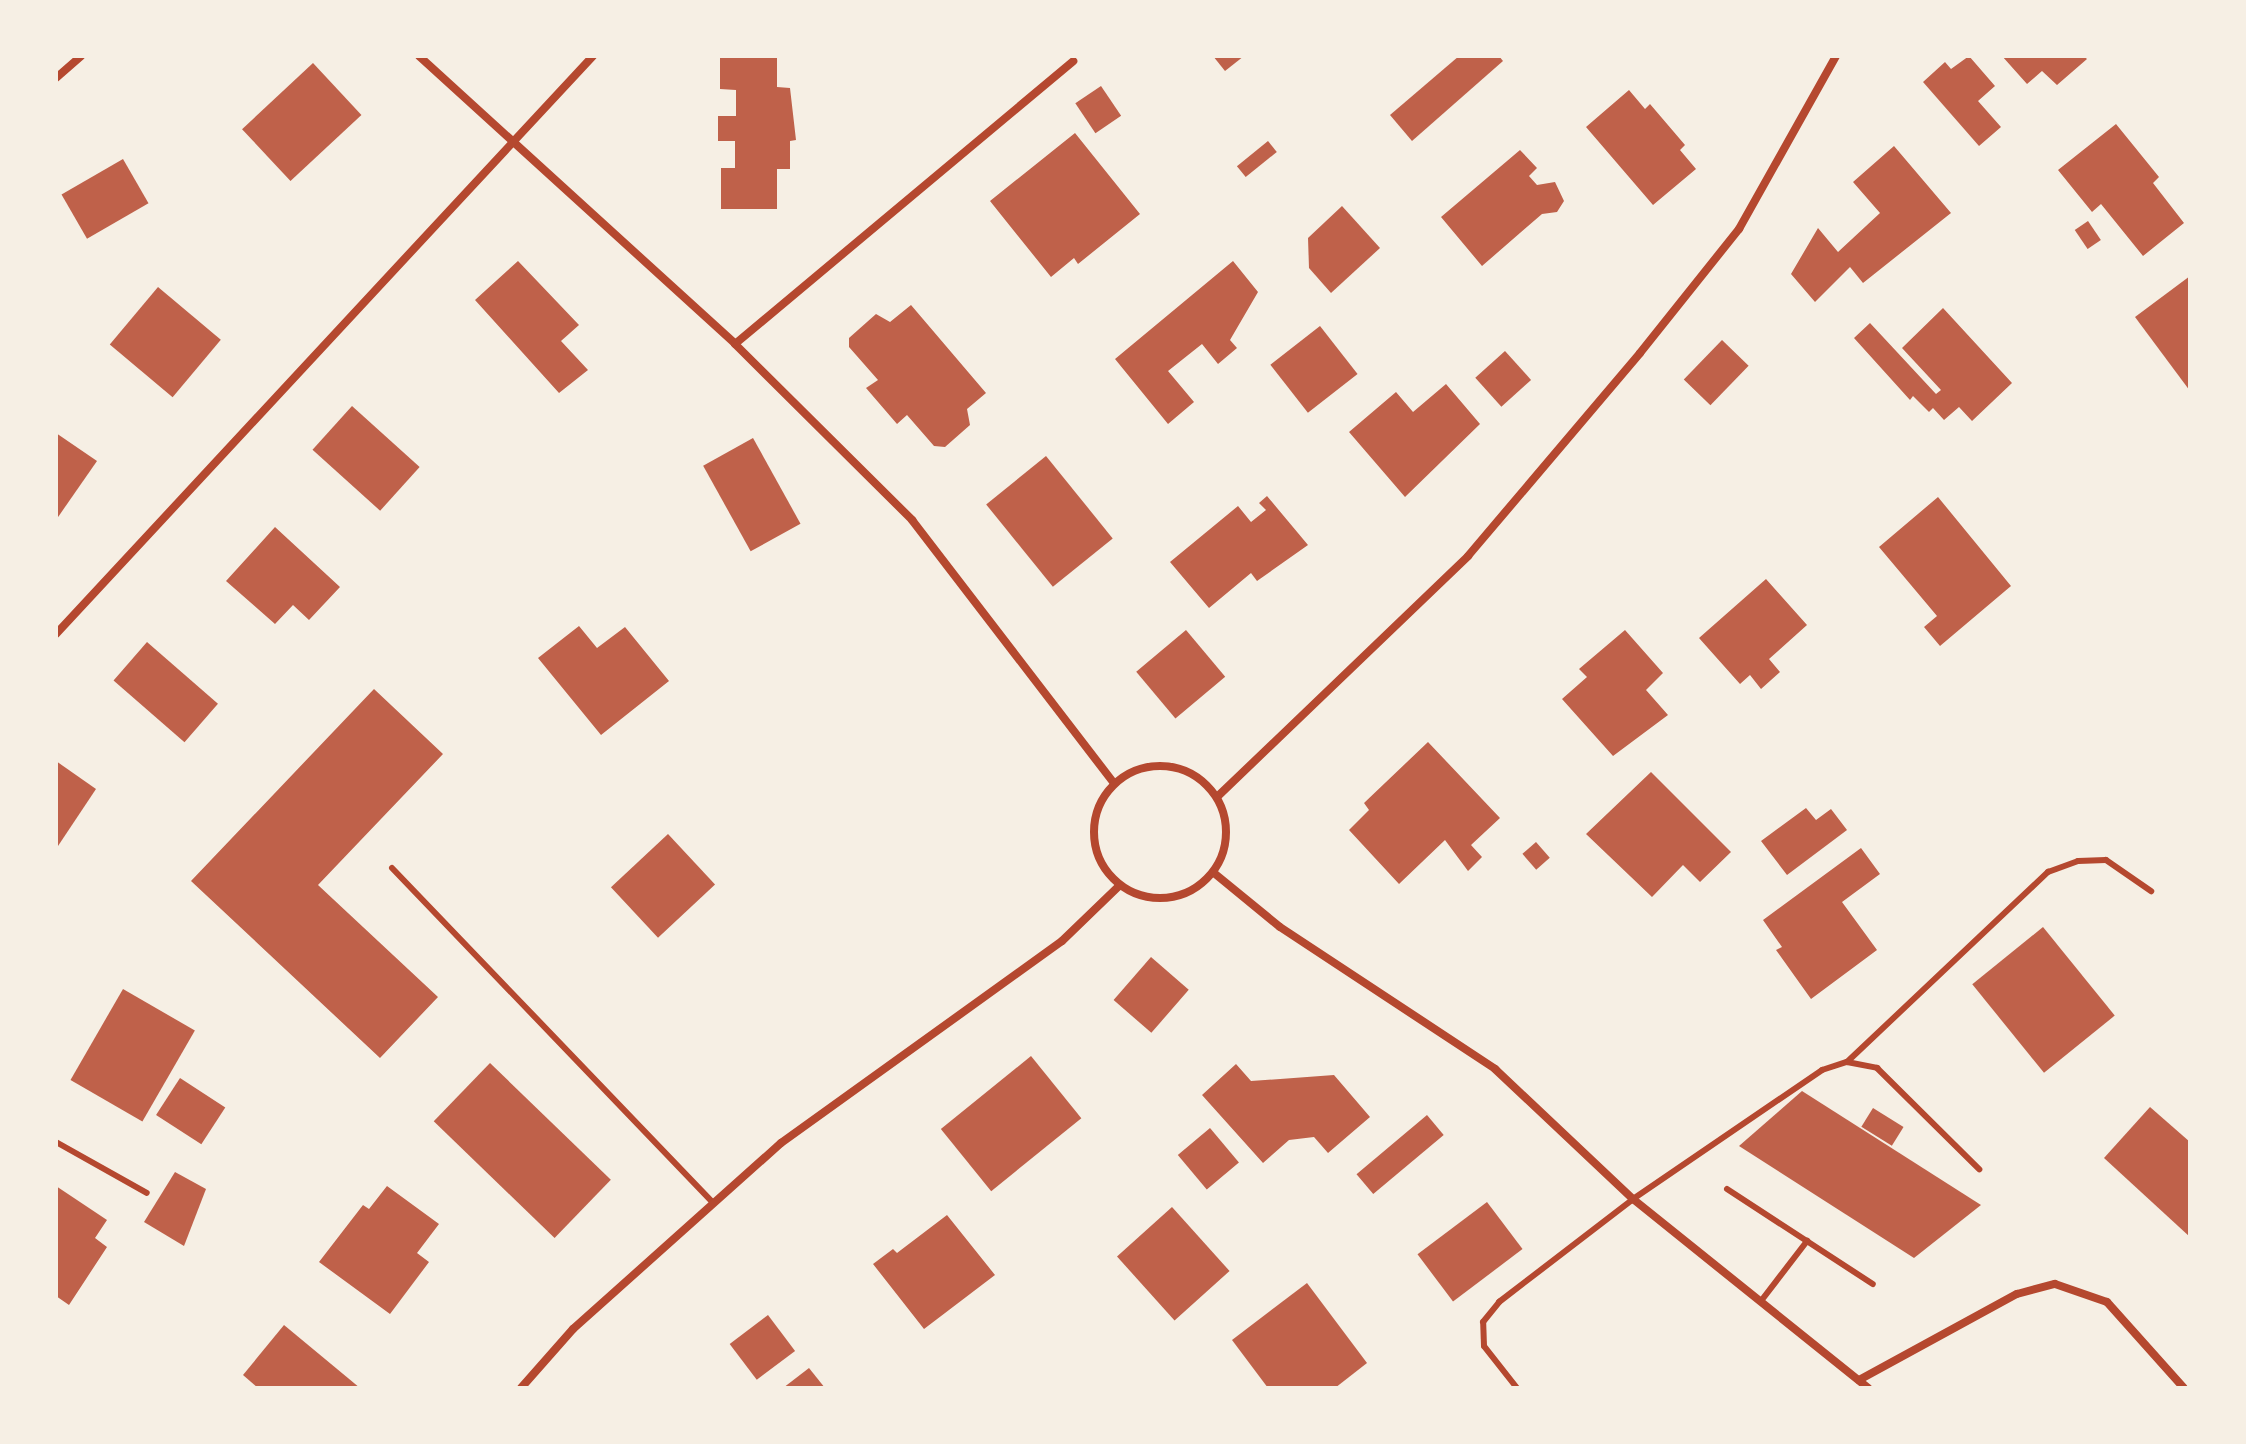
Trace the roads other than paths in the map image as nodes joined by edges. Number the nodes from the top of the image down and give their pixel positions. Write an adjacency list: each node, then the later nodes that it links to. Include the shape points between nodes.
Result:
1 (81, 56): 6 (street)
2 (419, 56): 7 (street)
3 (593, 56): 7 (street)
4 (1836, 56): 11 (street, via 1739,229 1640,353 1468,556)
5 (1073, 61): 8 (street)
6 (56, 78)
7 (511, 142): 8 (street); 9 (street)
8 (735, 344): 10 (street, via 912,520)
9 (56, 634)
10 (1114, 783): 11 (street, via 1140,768 1168,766 1196,776); 14 (street, via 1097,807 1092,836 1100,864)
11 (1217, 797): 13 (street, via 1227,835)
12 (392, 868): 22 (lane)
13 (1214, 873): 14 (street, via 1194,890 1169,898 1143,897); 21 (street, via 1280,927 1495,1069)
14 (1119, 886): 22 (street, via 1062,941 781,1143)
15 (2151, 891): 16 (lane, via 2106,860 2078,861 2048,872)
16 (1847, 1062): 18 (lane, via 1877,1068); 21 (lane, via 1822,1070)
17 (56, 1142): 20 (lane)
18 (1979, 1169)
19 (1727, 1189): 23 (lane)
20 (147, 1193)
21 (1633, 1199): 25 (street); 28 (lane, via 1499,1302 1483,1322 1484,1346)
22 (713, 1203): 27 (street, via 573,1329)
23 (1807, 1241): 24 (lane); 25 (lane)
24 (1873, 1284)
25 (1761, 1301): 26 (street)
26 (1858, 1378): 29 (street); 30 (street, via 2017,1294 2055,1284 2107,1302)
27 (521, 1388)
28 (1517, 1388)
29 (1865, 1388)
30 (2184, 1388)

